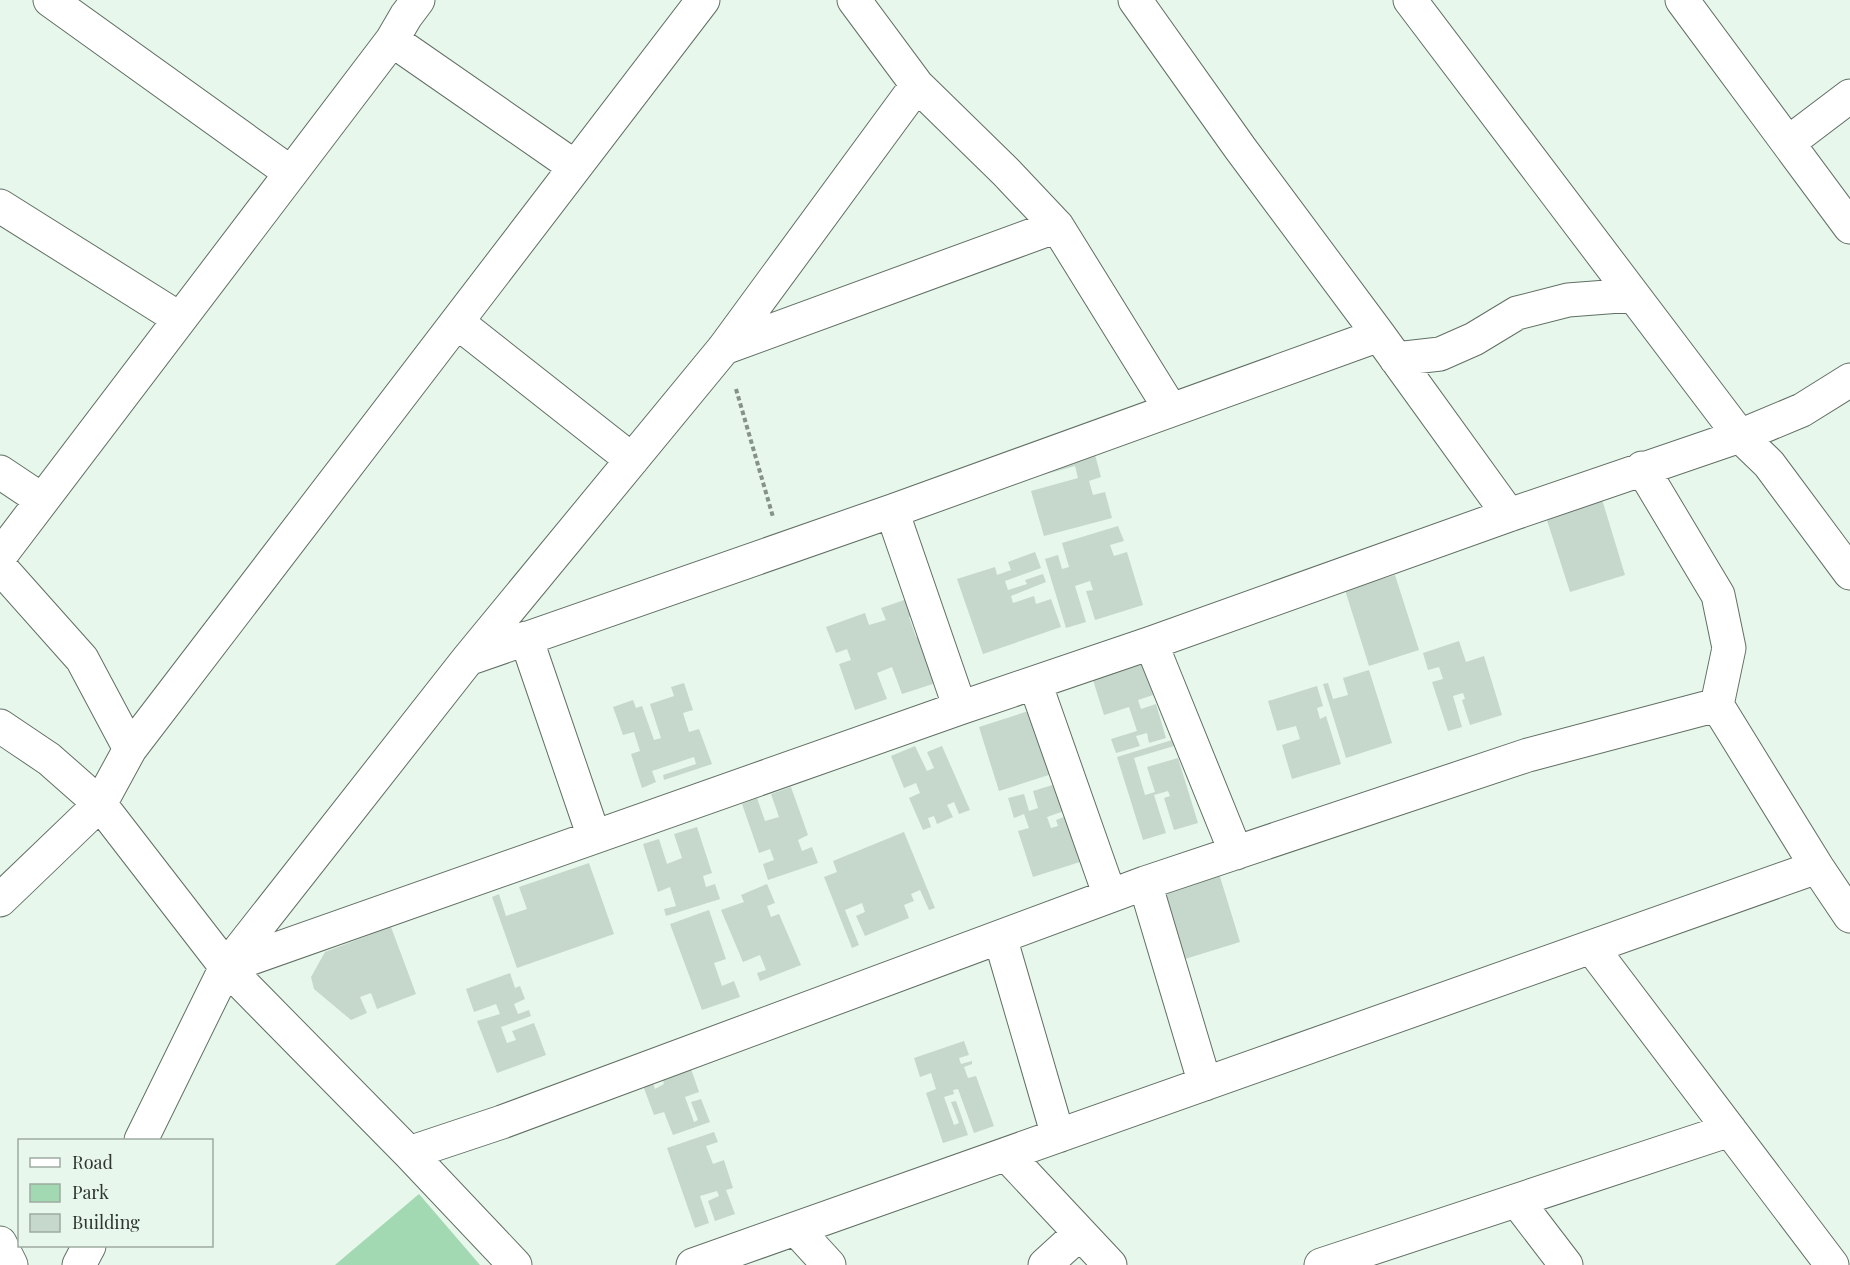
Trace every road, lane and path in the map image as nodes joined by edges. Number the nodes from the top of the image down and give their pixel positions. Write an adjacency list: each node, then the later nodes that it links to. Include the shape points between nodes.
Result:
1 (50, 0): 12 (street)
2 (704, 0): 11 (street)
3 (854, 0): 8 (street)
4 (1410, 0): 16 (street)
5 (1682, 0): 10 (street)
6 (1143, 3): 19 (street, via 1240,148)
7 (401, 14): 11 (street); 12 (street)
8 (917, 85): 14 (street); 20 (street)
9 (1850, 96): 10 (street)
10 (1788, 143): 15 (street)
11 (576, 167): 18 (street)
12 (291, 173): 17 (street)
13 (0, 206): 17 (street)
14 (1057, 226): 20 (street); 22 (street)
15 (1850, 227)
16 (1633, 295): 19 (street, via 1569,300 1517,314 1440,354); 23 (street)
17 (180, 319): 27 (street)
18 (457, 322): 24 (street); 41 (street)
19 (1387, 347): 22 (street); 29 (street)
20 (724, 348): 24 (street); 30 (path)
21 (1850, 380): 23 (street, via 1802,410)
22 (1171, 410): 28 (street)
23 (1740, 436): 25 (street); 33 (street, via 1769,464)
24 (632, 460): 36 (street)
25 (1642, 468): 29 (street); 38 (street, via 1718,595 1729,648)
26 (0, 472): 27 (street)
27 (42, 500): 31 (street)
28 (892, 511): 30 (street); 39 (street)
29 (1509, 515): 35 (street)
30 (783, 549): 34 (street)
31 (0, 556)
32 (0, 567): 41 (street, via 82,659)
33 (1850, 573)
34 (526, 638): 36 (street); 43 (street)
35 (1151, 643): 37 (street); 44 (street)
36 (468, 658): 52 (street)
37 (1035, 683): 39 (street); 47 (street)
38 (1717, 705): 44 (street, via 1528,755); 45 (street)
39 (960, 708): 43 (street)
40 (0, 726): 42 (street, via 49,759)
41 (130, 749): 42 (street)
42 (100, 804): 48 (street); 52 (street)
43 (594, 837): 52 (street)
44 (1236, 853): 46 (street)
45 (1817, 867): 49 (street); 51 (street)
46 (1145, 883): 47 (street); 53 (street)
47 (1110, 896): 50 (street)
48 (0, 900)
49 (1850, 916)
50 (1000, 937): 55 (street); 57 (street)
51 (1592, 948): 53 (street); 54 (street)
52 (226, 967): 56 (street); 57 (street)
53 (1205, 1084): 55 (street)
54 (1730, 1130): 59 (street); 64 (street)
55 (1058, 1136): 58 (street)
56 (141, 1139)
57 (409, 1153): 67 (street)
58 (1006, 1155): 60 (street); 61 (street)
59 (1517, 1201): 72 (street); 73 (street)
60 (796, 1230): 68 (street); 69 (street)
61 (1080, 1233): 70 (street); 71 (street)
62 (0, 1243): 65 (street)
63 (88, 1247): 66 (street)
64 (1838, 1262)
65 (11, 1265)
66 (79, 1265)
67 (515, 1265)
68 (693, 1265)
69 (829, 1265)
70 (1045, 1265)
71 (1110, 1265)
72 (1321, 1265)
73 (1566, 1265)

